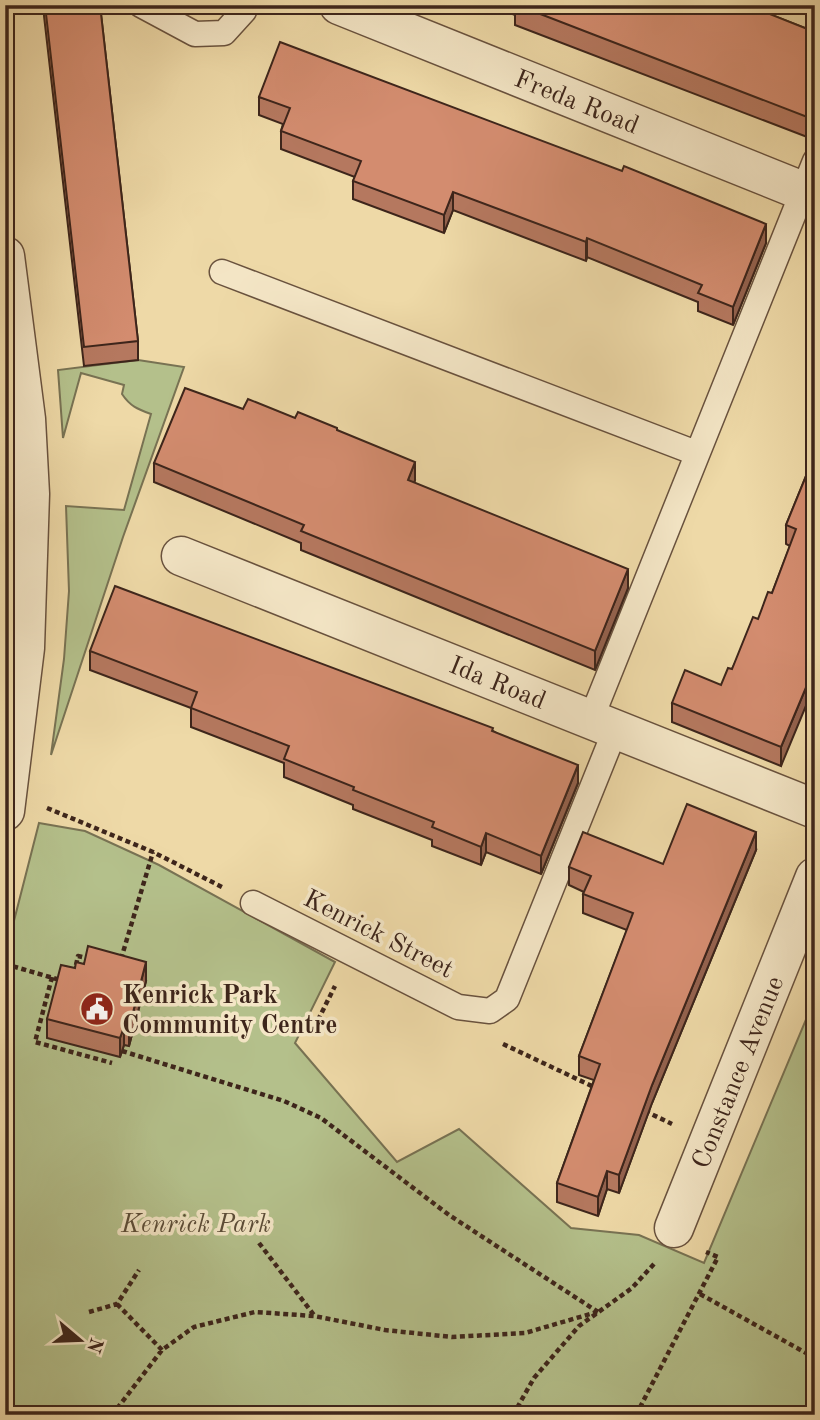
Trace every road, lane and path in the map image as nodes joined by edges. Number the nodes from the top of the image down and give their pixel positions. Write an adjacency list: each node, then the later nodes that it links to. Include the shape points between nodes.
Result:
1 (141, 5): 2 (lane, via 195,34 225,33)
2 (246, 5)
3 (339, 5): 4 (street, Freda Road)
4 (811, 182): 7 (lane)
5 (5, 256): 12 (street, via 26,419 30,494 25,648)
6 (222, 272): 7 (lane)
7 (696, 453): 9 (lane)
8 (181, 556): 9 (street, Ida Road)
9 (603, 724): 11 (street, Ida Road); 22 (lane, via 507,999 490,1012)
10 (44, 807): 13 (path)
11 (815, 809)
12 (5, 811)
13 (153, 852): 15 (path); 18 (path)
14 (815, 877): 28 (street, Constance Avenue)
15 (253, 903): 22 (lane, Kenrick Street, via 458,1007)
16 (99, 961): 19 (path, via 78,956)
17 (5, 964): 20 (path)
18 (119, 966)
19 (73, 974)
20 (51, 977): 21 (path); 24 (path, via 35,1042)
21 (71, 983)
22 (483, 1011): 25 (path, via 499,1042)
23 (122, 1051): 34 (path, via 284,1101 321,1118 449,1214)
24 (112, 1063)
25 (597, 1088)
26 (634, 1106): 27 (path)
27 (683, 1129)
28 (688, 1239): 31 (path, via 718,1257); 34 (path)
29 (259, 1243): 35 (path)
30 (139, 1270): 32 (path)
31 (700, 1294): 37 (path); 40 (path)
32 (117, 1304): 33 (path); 36 (path)
33 (89, 1312)
34 (598, 1312): 35 (path, via 525,1333 452,1337); 39 (path, via 579,1326 534,1378)
35 (314, 1316): 36 (path, via 255,1311 194,1327)
36 (162, 1350): 38 (path)
37 (815, 1358)
38 (112, 1415)
39 (513, 1415)
40 (636, 1415)

